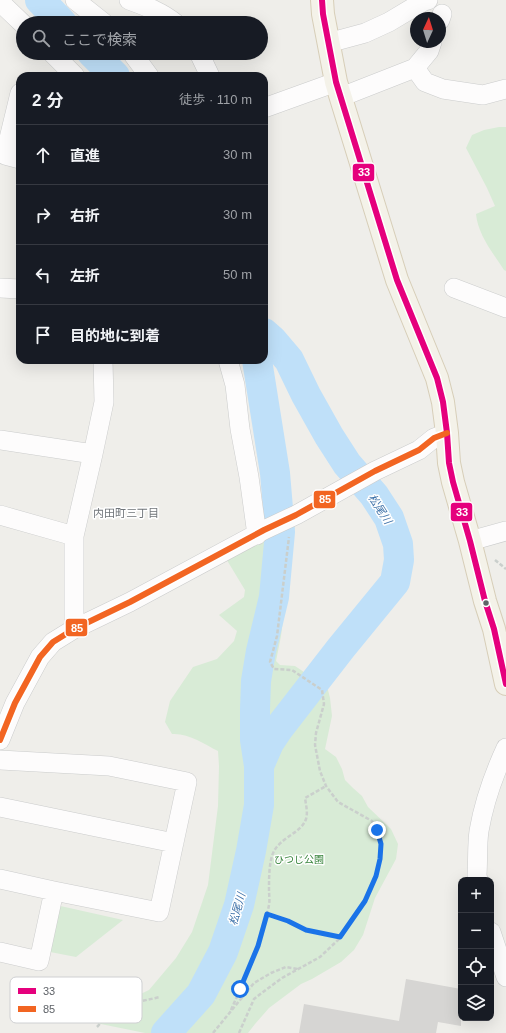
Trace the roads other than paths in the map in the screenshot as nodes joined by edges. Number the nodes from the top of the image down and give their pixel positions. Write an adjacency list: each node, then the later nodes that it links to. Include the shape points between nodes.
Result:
1 (129, 0): 8 (street)
2 (322, 0): 9 (main road)
3 (428, 0): 9 (street, via 365,33)
4 (79, 1): 7 (street)
5 (3, 2): 6 (street)
6 (16, 16)
7 (96, 16)
8 (165, 16)
9 (328, 43): 19 (main road)
10 (430, 48): 14 (street)
11 (59, 60): 15 (street)
12 (137, 60): 16 (street)
13 (202, 60): 17 (street)
14 (415, 68): 18 (street, via 425,82 443,88 483,95); 19 (street)
15 (71, 72)
16 (146, 72)
17 (208, 72)
18 (506, 89)
19 (338, 90): 20 (street); 29 (main road, via 397,280 438,378)
20 (268, 107)
21 (16, 110): 22 (street, via 5,155)
22 (16, 158)
23 (0, 288): 25 (street)
24 (454, 288): 26 (street)
25 (16, 289)
26 (506, 308)
27 (104, 364): 31 (street, via 104,402)
28 (229, 364): 34 (street)
29 (447, 433): 34 (street); 36 (main road, via 453,482)
30 (0, 440): 31 (street)
31 (93, 454): 35 (street)
32 (0, 515): 35 (street)
33 (506, 531): 36 (street)
34 (260, 532): 37 (street)
35 (74, 536): 37 (street)
36 (470, 541): 38 (main road)
37 (74, 629): 39 (street, via 53,642 40,657 15,703)
38 (506, 684)
39 (0, 740)
40 (506, 748): 44 (street, via 486,800 479,832)
41 (0, 760): 43 (street, via 109,766 187,782)
42 (0, 807): 43 (street)
43 (174, 843): 46 (street, via 159,912)
44 (477, 877)
45 (0, 879): 46 (street)
46 (54, 891): 48 (street, via 39,961)
47 (494, 941): 49 (street)
48 (0, 952)
49 (506, 977)

